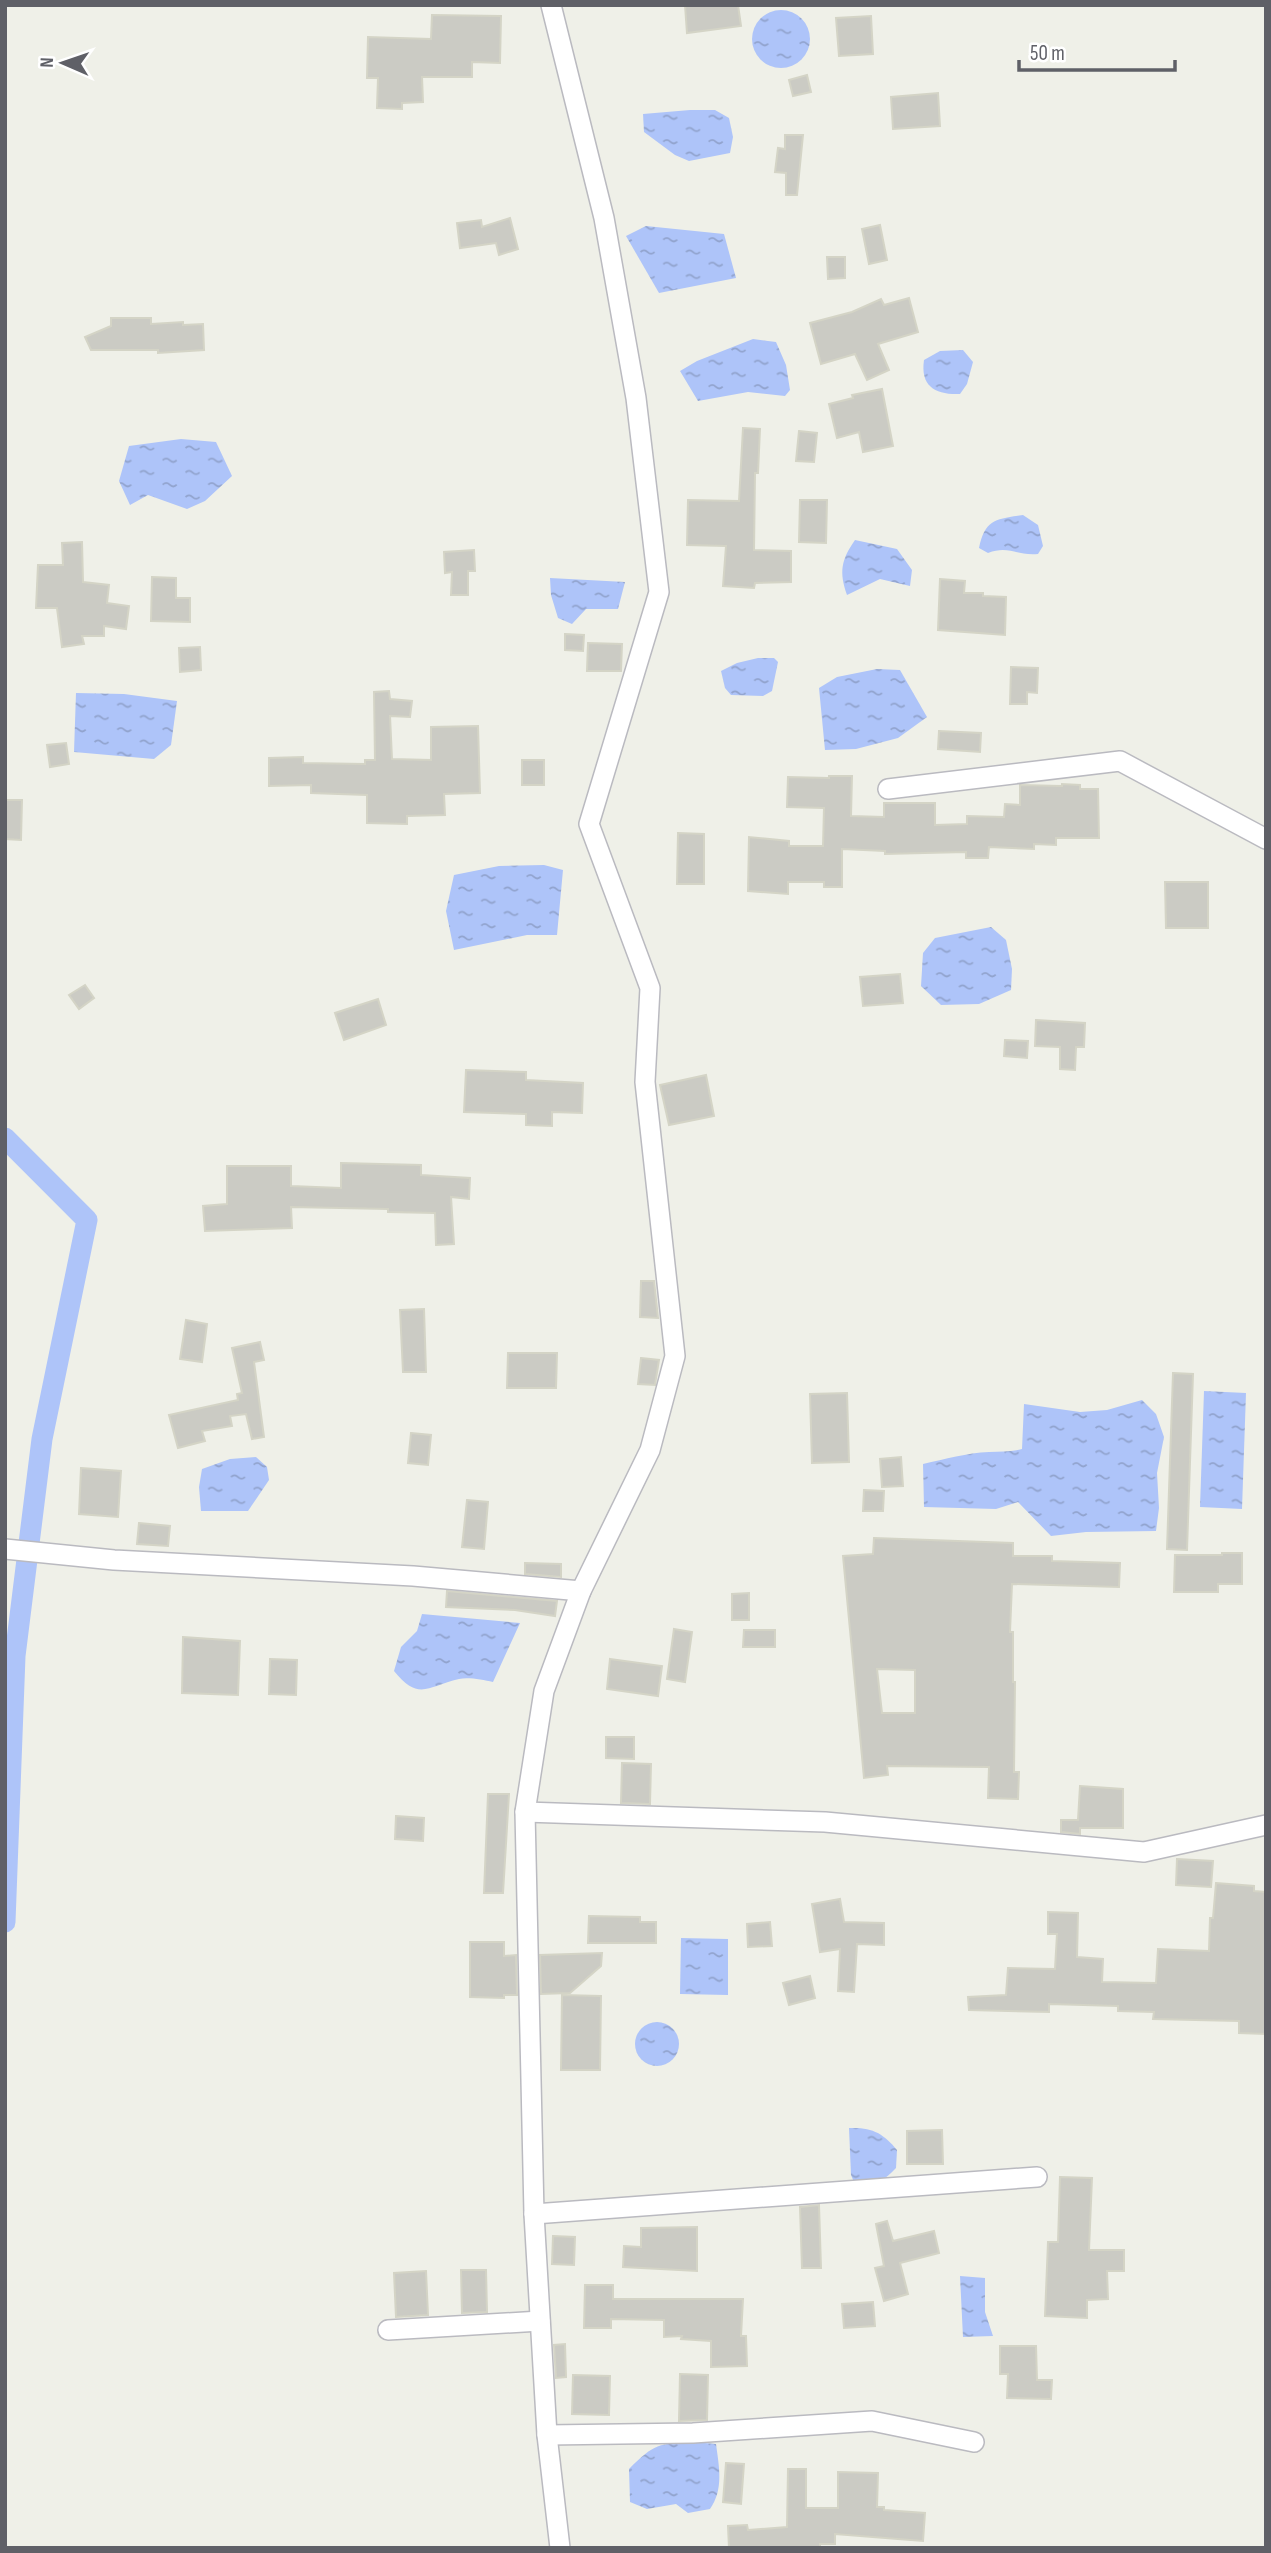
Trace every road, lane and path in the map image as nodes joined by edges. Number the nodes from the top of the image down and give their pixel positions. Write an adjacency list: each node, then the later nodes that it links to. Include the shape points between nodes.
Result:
1 (551, 5): 5 (street, via 606,231 636,398 659,592 589,824 650,988 645,1082 675,1356 650,1450)
2 (888, 789): 3 (street, via 1120,761)
3 (1266, 839)
4 (5, 1549): 5 (street)
5 (582, 1591): 6 (street, via 544,1691)
6 (525, 1812): 7 (street, via 825,1822 1144,1852); 9 (street)
7 (1266, 1825)
8 (1037, 2177): 9 (street)
9 (534, 2214): 10 (street)
10 (540, 2321): 11 (street); 12 (street)
11 (388, 2330)
12 (547, 2435): 13 (street, via 693,2433 872,2421); 14 (street)
13 (974, 2442)
14 (560, 2548)

